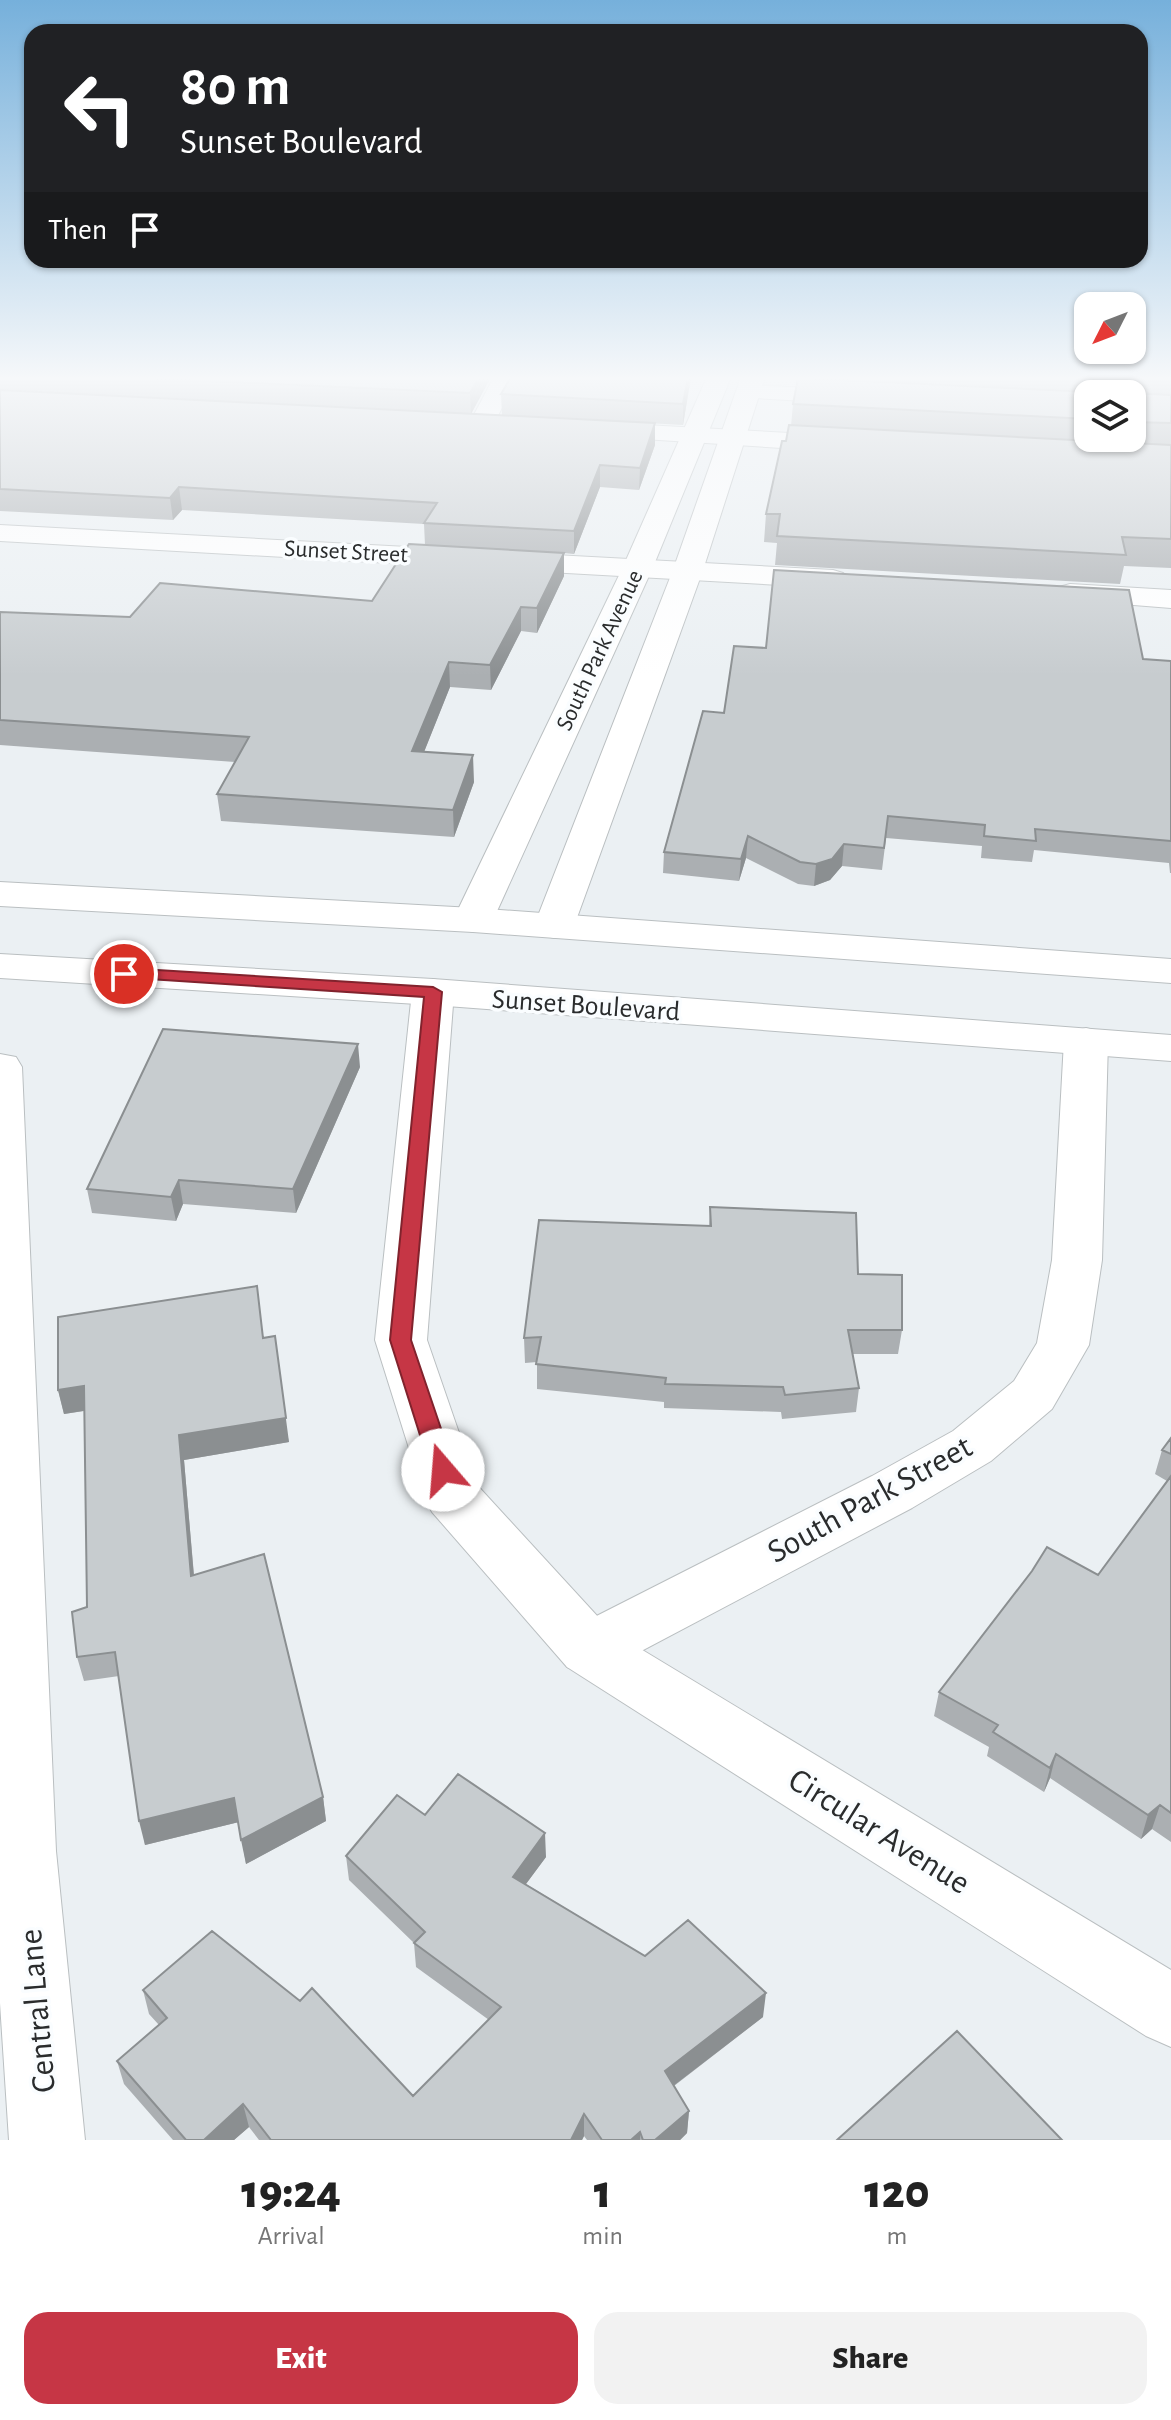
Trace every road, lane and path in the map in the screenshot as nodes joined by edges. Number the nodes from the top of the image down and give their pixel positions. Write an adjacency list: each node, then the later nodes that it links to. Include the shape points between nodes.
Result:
1 (678, 477): 4 (street, South Park Avenue)
2 (720, 477): 5 (street, South Park Avenue)
3 (0, 533): 4 (street, Sunset Street)
4 (638, 567): 5 (street, Sunset Street); 10 (street, South Park Avenue)
5 (688, 570): 6 (street, Sunset Street); 11 (street, South Park Avenue)
6 (860, 581)
7 (1046, 592): 8 (street)
8 (1171, 599)
9 (0, 894): 10 (street)
10 (473, 920): 11 (street)
11 (554, 926): 13 (street)
12 (0, 966): 14 (street, Sunset Boulevard)
13 (1171, 971)
14 (433, 992): 15 (street, Sunset Boulevard); 18 (street, via 401,1340 452,1496)
15 (1086, 1041): 16 (street, Sunset Boulevard); 18 (street, South Park Street, via 1077,1260 1063,1345 1033,1395 972,1446 892,1492)
16 (1171, 1048)
17 (0, 1067): 20 (street, Central Lane, via 23,1851)
18 (589, 1649): 19 (street, Circular Avenue)
19 (1171, 2011)
20 (47, 2140)

